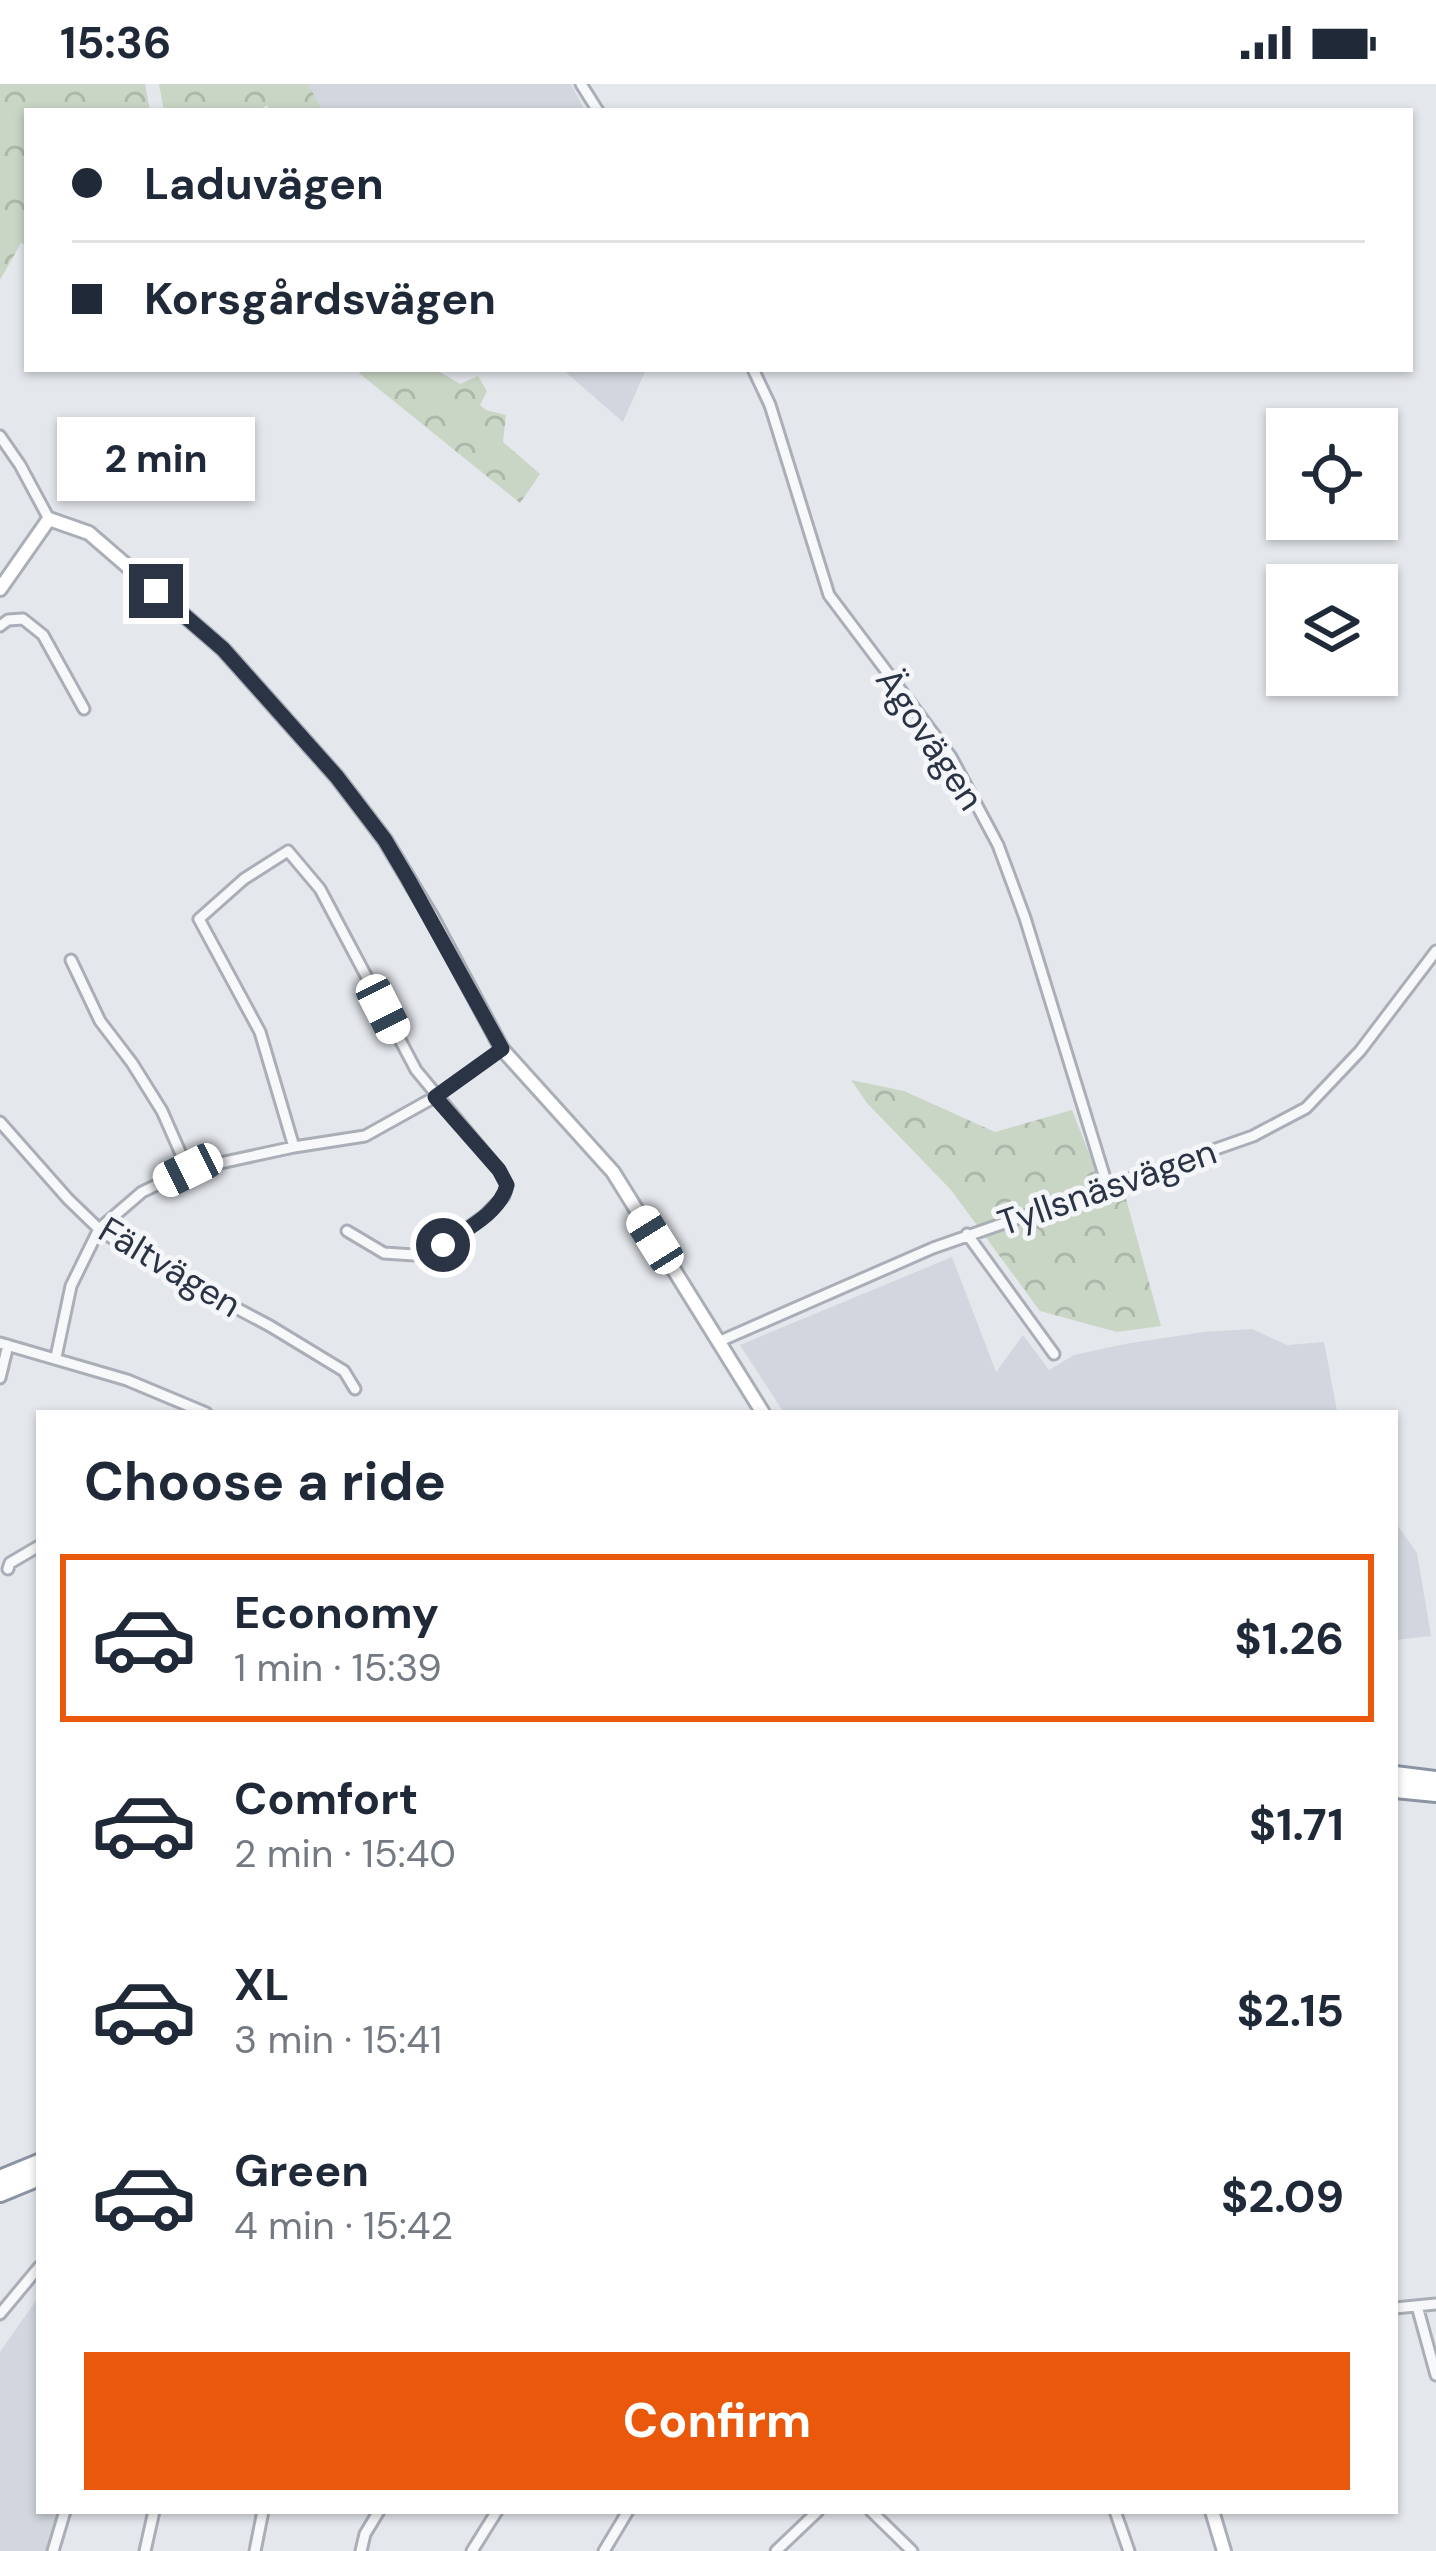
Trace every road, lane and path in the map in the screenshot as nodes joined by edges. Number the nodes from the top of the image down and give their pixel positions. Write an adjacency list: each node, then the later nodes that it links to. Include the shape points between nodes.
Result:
1 (754, 372): 15 (street, Ägovägen, via 829,596 951,757 998,845)
2 (0, 436): 3 (street)
3 (4, 449): 4 (street)
4 (49, 519): 5 (street); 10 (street, via 89,533 223,649 322,759 397,859)
5 (0, 590)
6 (0, 626): 7 (street, via 23,619 43,635)
7 (84, 709)
8 (1436, 951): 15 (street, Tyllsnäsvägen, via 1306,1108 1253,1136)
9 (71, 960): 14 (street, via 100,1021 162,1111)
10 (502, 1049): 11 (street); 19 (street, via 613,1172)
11 (435, 1097): 13 (street, via 364,1136); 13 (street, via 328,903 288,850 200,919 260,1032); 17 (street, via 499,1170 504,1196 443,1245 414,1255 383,1253)
12 (0, 1122): 16 (street, Fältvägen)
13 (294, 1147): 14 (street)
14 (188, 1170): 16 (street, via 142,1192)
15 (1108, 1188): 18 (street, Tyllsnäsvägen)
16 (99, 1229): 22 (street, via 71,1286); 24 (street, Fältvägen, via 344,1371)
17 (347, 1231)
18 (967, 1234): 19 (street, Tyllsnäsvägen); 21 (street)
19 (718, 1342): 26 (street)
20 (4, 1344): 22 (street); 23 (street)
21 (1054, 1354)
22 (56, 1357): 25 (street)
23 (0, 1378)
24 (355, 1389)
25 (196, 1410)
26 (761, 1410)
27 (36, 1548): 28 (street)
28 (8, 1570)
29 (1398, 1775): 30 (highway)
30 (1436, 1780)
31 (1398, 1789): 32 (highway)
32 (1436, 1793)
33 (36, 2164): 35 (highway)
34 (36, 2178): 36 (highway)
35 (0, 2179)
36 (0, 2193)
37 (36, 2271): 41 (street)
38 (1436, 2304): 39 (street)
39 (1417, 2306): 40 (street); 42 (street)
40 (1398, 2308)
41 (0, 2314)
42 (1436, 2375)
43 (63, 2514): 53 (street)
44 (153, 2514): 54 (street)
45 (262, 2514): 55 (street)
46 (377, 2514): 56 (street)
47 (495, 2514): 57 (street)
48 (626, 2514): 58 (street)
49 (815, 2514): 59 (street)
50 (874, 2514): 60 (street)
51 (1116, 2514): 61 (street)
52 (1213, 2514): 62 (street)
53 (53, 2551)
54 (146, 2551)
55 (255, 2551)
56 (362, 2551)
57 (472, 2551)
58 (604, 2551)
59 (776, 2551)
60 (912, 2551)
61 (1129, 2551)
62 (1224, 2551)

